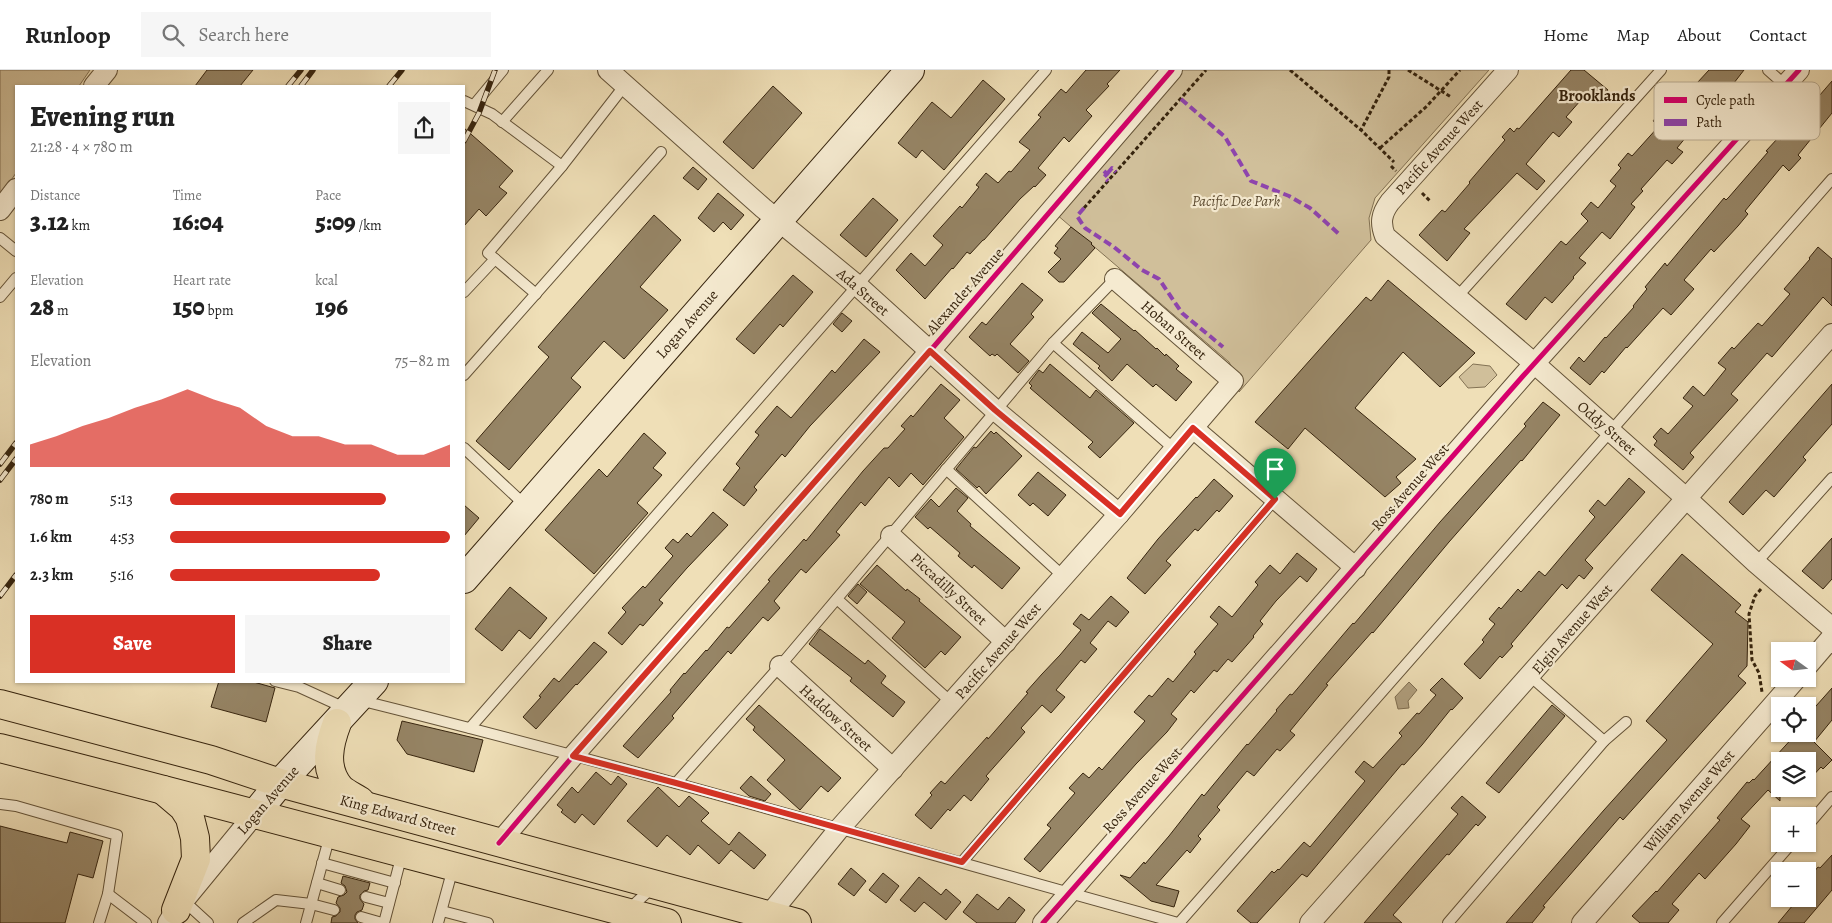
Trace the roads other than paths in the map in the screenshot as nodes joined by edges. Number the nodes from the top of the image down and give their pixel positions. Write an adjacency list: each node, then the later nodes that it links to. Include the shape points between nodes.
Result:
1 (107, 70): 14 (street)
2 (503, 70): 17 (lane)
3 (548, 70): 18 (lane)
4 (608, 70): 15 (street, Ada Street)
5 (910, 70): 25 (main road, Logan Avenue)
6 (1046, 70): 32 (lane)
7 (1172, 70): 39 (street, Alexander Avenue)
8 (1508, 70): 26 (street, Pacific Avenue West, via 1390,202 1383,211)
9 (1661, 70): 36 (lane)
10 (1768, 70): 12 (lane)
11 (1800, 70): 13 (street, Ross Avenue West)
12 (1782, 82)
13 (1790, 82)
14 (95, 85)
15 (625, 85): 21 (lane); 25 (street, Ada Street)
16 (465, 101): 17 (lane)
17 (474, 105): 18 (lane)
18 (502, 122): 21 (lane)
19 (1737, 140): 40 (street, Ross Avenue West)
20 (661, 152): 34 (lane)
21 (562, 166): 29 (lane, via 488,254)
22 (1832, 179): 45 (lane)
23 (15, 189): 24 (street)
24 (0, 210)
25 (778, 221): 32 (street, Ada Street); 52 (main road, Logan Avenue)
26 (1382, 228): 36 (street, Oddy Street, via 1385,236)
27 (0, 238): 28 (lane)
28 (15, 250)
29 (495, 259): 33 (lane); 34 (lane)
30 (15, 279): 35 (lane)
31 (1115, 279): 38 (lane); 42 (street, Hoban Street)
32 (858, 286): 39 (street, Ada Street); 72 (lane)
33 (465, 291)
34 (536, 294): 41 (lane)
35 (0, 297)
36 (1457, 297): 40 (street, Oddy Street)
37 (1832, 334): 51 (street, Elgin Avenue West)
38 (1053, 343): 43 (lane); 47 (lane)
39 (930, 351): 43 (street, Ada Street); 75 (street, Alexander Avenue)
40 (1535, 364): 45 (street, Oddy Street); 56 (street, Ross Avenue West)
41 (465, 374)
42 (1233, 381): 44 (street, Pacific Avenue West)
43 (995, 410): 48 (lane); 53 (street, Ada Street)
44 (1193, 428): 47 (street, Pacific Avenue West); 50 (street)
45 (1611, 431): 51 (street, Oddy Street); 118 (lane)
46 (465, 449): 52 (lane)
47 (1174, 449): 53 (street, Pacific Avenue West)
48 (946, 469): 54 (lane); 57 (lane)
49 (1832, 478): 55 (lane)
50 (1275, 499): 56 (street); 90 (lane)
51 (1687, 499): 55 (street, Oddy Street); 65 (street, Elgin Avenue West)
52 (526, 507): 58 (main road, Logan Avenue)
53 (1120, 514): 57 (street, Pacific Avenue West)
54 (891, 536): 59 (lane); 62 (street, Piccadilly Street)
55 (1756, 563): 60 (street, Oddy Street)
56 (1356, 568): 97 (street, Ross Avenue West)
57 (1063, 576): 62 (street, Pacific Avenue West)
58 (465, 578)
59 (837, 599): 64 (lane); 69 (lane)
60 (1832, 628)
61 (1832, 637): 63 (street)
62 (1006, 642): 69 (street, Pacific Avenue West)
63 (1816, 656)
64 (780, 666): 76 (street, Haddow Street); 78 (lane)
65 (1530, 676): 73 (lane); 119 (street, Elgin Avenue West)
66 (283, 683): 68 (lane)
67 (1788, 688): 121 (street, William Avenue West)
68 (354, 703): 72 (lane); 77 (main road, Logan Avenue); 82 (main road, via 329,744 331,773 341,789)
69 (952, 703): 76 (street, Pacific Avenue West)
70 (0, 704): 77 (main road, King Edward Street, via 211,760)
71 (1626, 722): 73 (lane)
72 (470, 728): 75 (lane)
73 (1604, 741): 120 (lane)
74 (0, 748): 79 (main road)
75 (573, 756): 78 (lane); 87 (street, Alexander Avenue)
76 (893, 769): 85 (street, Pacific Avenue West)
77 (280, 783): 82 (main road, King Edward Street); 83 (main road, Logan Avenue)
78 (676, 783): 85 (lane)
79 (162, 789): 83 (main road); 103 (main road, via 183,807 190,818 194,838 196,859)
80 (1832, 797): 84 (lane)
81 (0, 804): 98 (lane, via 117,835)
82 (372, 808): 87 (main road, King Edward Street)
83 (254, 815): 86 (main road); 103 (street, Logan Avenue)
84 (1816, 816)
85 (840, 829): 90 (lane); 106 (street, Pacific Avenue West)
86 (330, 835): 89 (main road); 91 (lane)
87 (499, 843): 95 (main road, King Edward Street)
88 (1784, 852): 122 (lane)
89 (402, 854): 92 (main road); 94 (lane)
90 (962, 862): 97 (lane)
91 (322, 863): 93 (lane); 94 (lane)
92 (454, 867): 104 (lane); 107 (main road)
93 (317, 883): 96 (lane); 100 (lane)
94 (394, 883): 101 (lane)
95 (656, 884): 106 (main road, King Edward Street); 107 (lane)
96 (340, 890)
97 (1068, 893): 117 (street, Ross Avenue West); 118 (lane)
98 (108, 894): 108 (lane); 109 (lane)
99 (366, 897): 101 (lane)
100 (311, 904): 102 (lane); 111 (lane, via 276,900); 112 (lane)
101 (389, 904): 113 (lane)
102 (334, 910)
103 (176, 911): 110 (lane)
104 (442, 911): 114 (lane); 115 (lane)
105 (360, 917): 113 (lane)
106 (768, 919): 116 (main road, King Edward Street)
107 (644, 920)
108 (99, 923)
109 (146, 923)
110 (208, 923)
111 (243, 923)
112 (306, 923)
113 (383, 923)
114 (438, 923)
115 (488, 923)
116 (797, 923)
117 (1043, 923)
118 (1178, 923)
119 (1310, 923)
120 (1448, 923)
121 (1582, 923)
122 (1722, 923)

